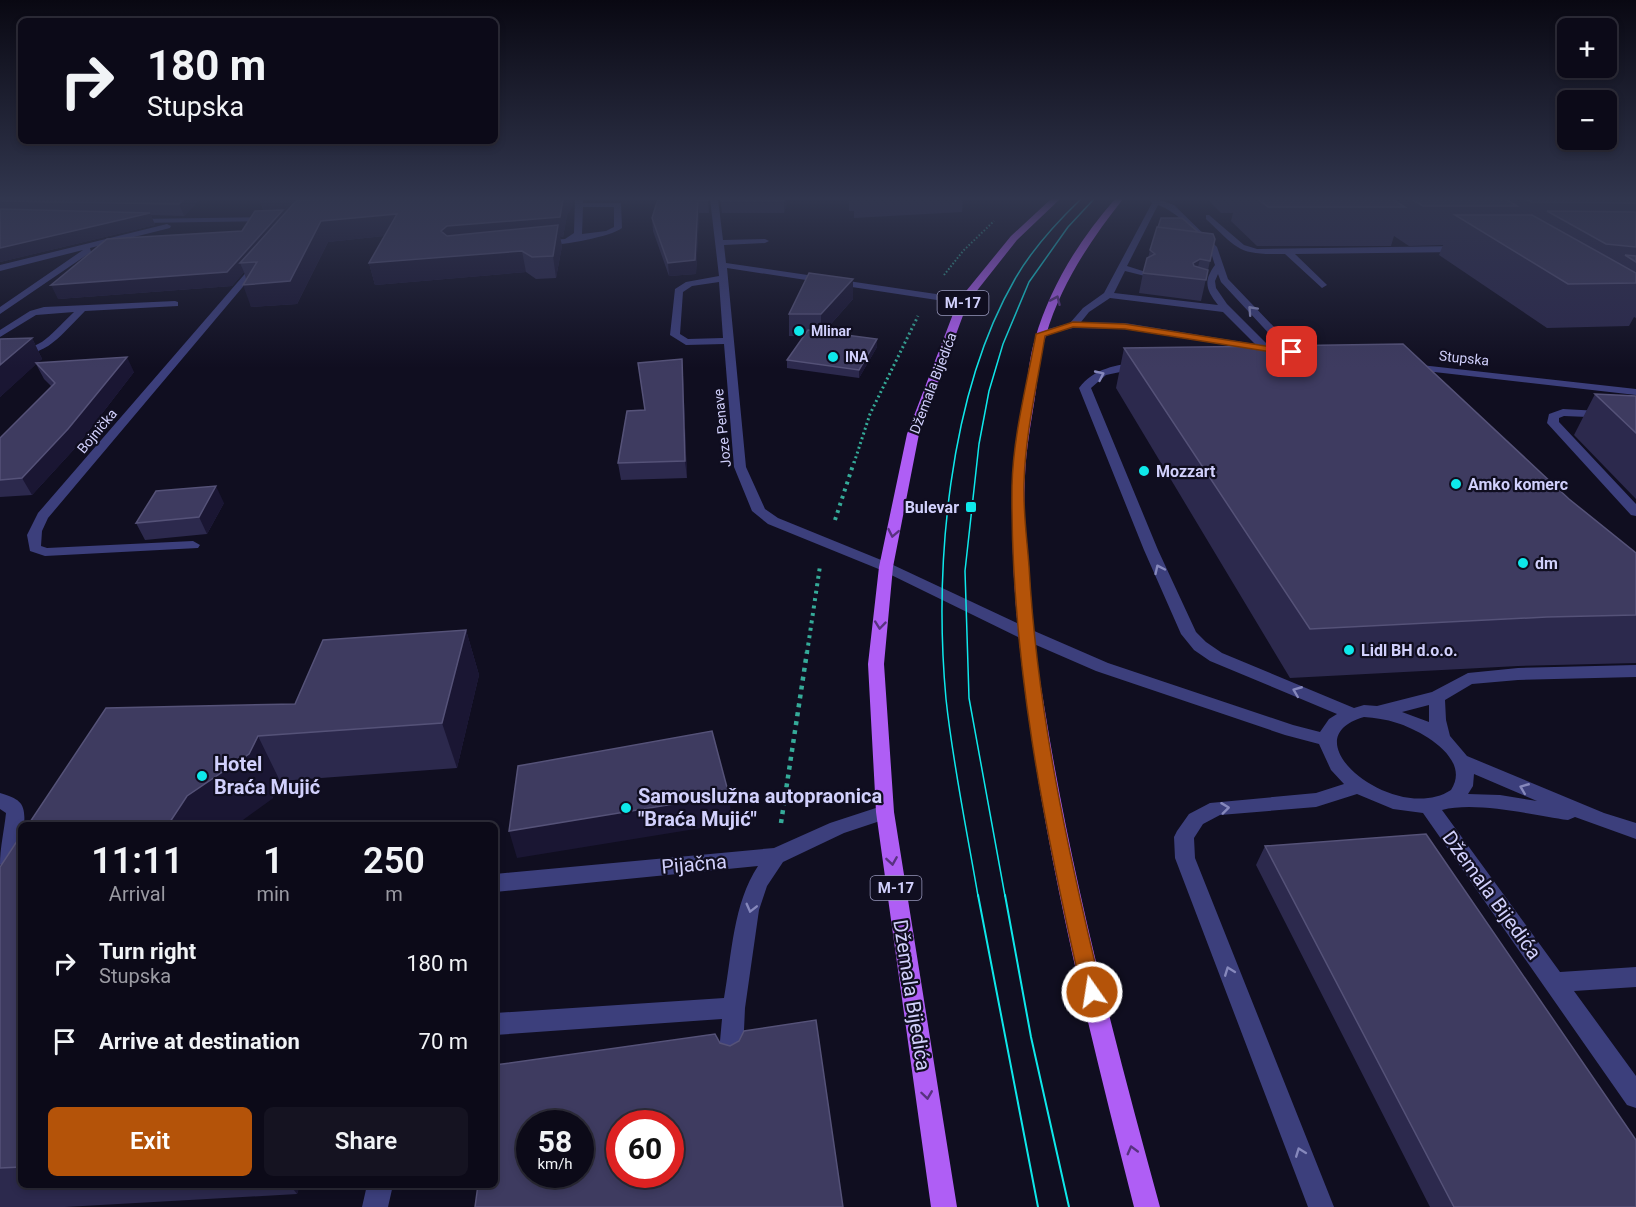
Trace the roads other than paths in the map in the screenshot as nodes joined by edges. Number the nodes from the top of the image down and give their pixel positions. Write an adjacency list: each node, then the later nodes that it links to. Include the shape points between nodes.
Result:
1 (52, 255): 12 (street)
2 (80, 255): 22 (street)
3 (266, 255): 37 (street, Bojnička, via 44,516 34,529 33,540 35,548 45,552)
4 (721, 255): 10 (street, Joze Penave)
5 (1000, 255): 18 (main road, Džemala Bijedića / M-17)
6 (1077, 255): 25 (main road, one-way to 6)
7 (1129, 255): 13 (street)
8 (1216, 255): 11 (street)
9 (1291, 255): 16 (street)
10 (722, 264): 15 (street, Joze Penave); 18 (street)
11 (1219, 265): 21 (street, via 1207,286); 27 (street, one-way to 11, via 1298,353 1224,279)
12 (0, 268)
13 (1122, 268): 14 (street); 17 (street)
14 (1145, 273)
15 (724, 278): 26 (street, Joze Penave); 26 (street, via 688,285 678,291 675,335 686,342)
16 (1322, 285)
17 (1108, 295): 21 (street); 23 (street)
18 (963, 301): 38 (main road, Džemala Bijedića / M-17, one-way to 38, via 913,434)
19 (176, 304): 20 (street)
20 (83, 308): 24 (street, via 38,311); 28 (street, via 42,348 22,354)
21 (1225, 309): 27 (street)
22 (0, 311)
23 (1073, 325): 25 (street); 27 (street, via 1125,326)
24 (0, 334)
25 (1041, 334): 39 (main road, via 1018,485)
26 (729, 341): 38 (street, Joze Penave, via 740,467 759,511 773,521)
27 (1266, 349): 29 (street)
28 (0, 354)
29 (1247, 359)
30 (1153, 365): 43 (street, one-way to 30, via 1216,657 1189,634 1085,388 1092,377 1113,369)
31 (1398, 366): 32 (street, Stupska)
32 (1421, 368): 33 (street); 34 (street, Stupska)
33 (1434, 386)
34 (1636, 392)
35 (1636, 416): 36 (street, via 1563,411 1553,416 1553,423)
36 (1636, 512)
37 (193, 544)
38 (886, 567): 39 (street); 51 (main road, Džemala Bijedića / M-17, one-way to 51, via 876,664)
39 (1026, 634): 45 (street, via 1102,667); 66 (main road, one-way to 39, via 1066,880 1043,761)
40 (1636, 671): 41 (street, via 1468,679)
41 (1437, 696): 42 (street); 44 (street)
42 (1379, 712): 43 (street); 44 (street, via 1409,720)
43 (1351, 713): 45 (street, via 1329,728)
44 (1442, 739): 46 (street)
45 (1327, 740): 47 (street, via 1335,763)
46 (1461, 761): 49 (street, via 1466,784); 52 (street, one-way to 46)
47 (1359, 786): 50 (street, via 1394,802); 67 (street, one-way to 47, via 1185,858 1184,837 1196,819 1217,808 1316,800)
48 (0, 800): 55 (street, via 16,810 13,839)
49 (1453, 801): 50 (street); 52 (street, via 1500,802)
50 (1429, 807): 58 (street, Džemala Bijedića)
51 (885, 812): 54 (street, Pijačna, via 837,828); 65 (main road, Džemala Bijedića / M-17, one-way to 65)
52 (1598, 818): 53 (street)
53 (1636, 831)
54 (776, 856): 56 (street, Pijačna); 59 (street, one-way to 59, via 758,883 750,910)
55 (0, 857)
56 (498, 883)
57 (1636, 977): 58 (street)
58 (1556, 982): 62 (street, Džemala Bijedića)
59 (734, 1008): 60 (street); 61 (street)
60 (498, 1024)
61 (731, 1052)
62 (1636, 1096)
63 (379, 1188): 64 (street)
64 (375, 1207)
65 (944, 1207)
66 (1147, 1207)
67 (1321, 1207)

